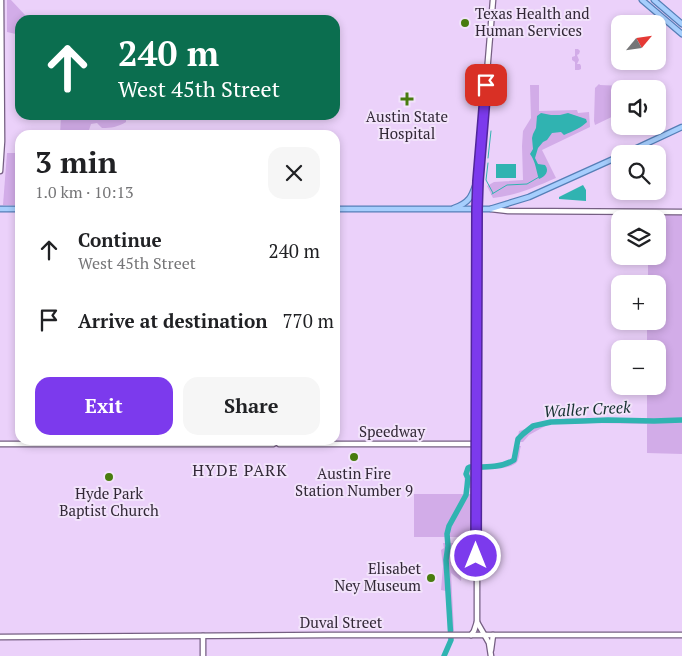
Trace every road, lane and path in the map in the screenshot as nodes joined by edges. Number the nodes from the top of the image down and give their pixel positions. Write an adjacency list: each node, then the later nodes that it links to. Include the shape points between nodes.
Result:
1 (1, 0): 10 (street)
2 (493, 0): 11 (street)
3 (642, 0): 6 (main road)
4 (654, 0): 5 (main road)
5 (682, 24)
6 (682, 34)
7 (682, 127): 8 (main road)
8 (643, 145)
9 (611, 160): 17 (main road, via 528,197)
10 (0, 171)
11 (478, 178): 15 (main road, via 469,200); 16 (street)
12 (0, 209): 13 (main road)
13 (15, 209)
14 (340, 209): 15 (main road)
15 (451, 209): 16 (main road)
16 (477, 209): 17 (main road); 22 (street)
17 (490, 209): 18 (street)
18 (682, 212)
19 (0, 444): 20 (street, Speedway)
20 (15, 444)
21 (340, 444): 22 (street, Speedway)
22 (476, 444): 23 (street)
23 (477, 622): 24 (street); 25 (street)
24 (471, 635): 25 (street, Duval Street); 27 (street, Duval Street)
25 (484, 635): 26 (street, Duval Street); 30 (street)
26 (493, 635): 28 (street, Duval Street); 30 (street)
27 (203, 636): 29 (street, Duval Street); 31 (street)
28 (682, 636)
29 (0, 638)
30 (491, 654)
31 (203, 656)

